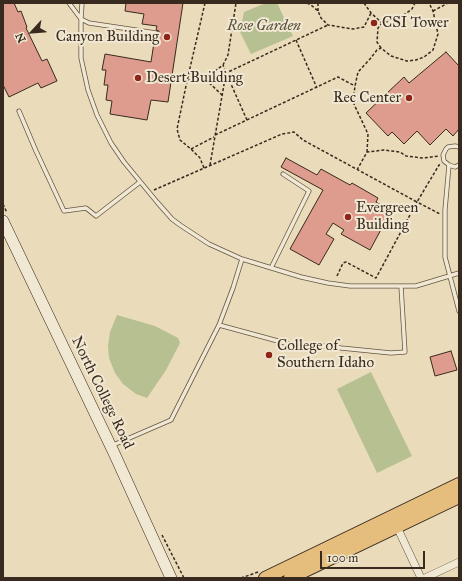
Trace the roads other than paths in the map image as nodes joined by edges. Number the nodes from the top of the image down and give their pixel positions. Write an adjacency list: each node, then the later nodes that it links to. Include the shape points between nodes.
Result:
1 (69, 3): 3 (lane)
2 (82, 3): 3 (lane)
3 (81, 20): 4 (lane); 10 (lane, via 81,58 97,115 111,143)
4 (156, 33)
5 (19, 111): 10 (lane, via 64,211 86,208 96,216)
6 (459, 147): 7 (lane, via 448,147 444,152 443,158)
7 (447, 164): 8 (lane, via 454,167); 15 (lane, via 445,257)
8 (459, 165)
9 (283, 174): 13 (lane, via 309,191)
10 (140, 182): 12 (lane, via 172,219 209,244)
11 (3, 221): 19 (street, North College Road)
12 (242, 259): 13 (lane); 18 (lane)
13 (271, 268): 16 (lane, via 301,277 350,286)
14 (459, 273): 15 (lane)
15 (449, 276): 16 (lane, via 416,286); 17 (lane)
16 (401, 286): 18 (lane, via 405,352 391,353 330,346 300,347)
17 (459, 311)
18 (219, 325): 19 (lane, via 171,420)
19 (110, 446): 24 (street, North College Road)
20 (459, 484): 25 (main road)
21 (459, 497): 22 (main road)
22 (397, 527): 26 (main road); 27 (street)
23 (459, 562): 28 (street)
24 (171, 578)
25 (265, 578)
26 (290, 578)
27 (420, 578)
28 (425, 578)

